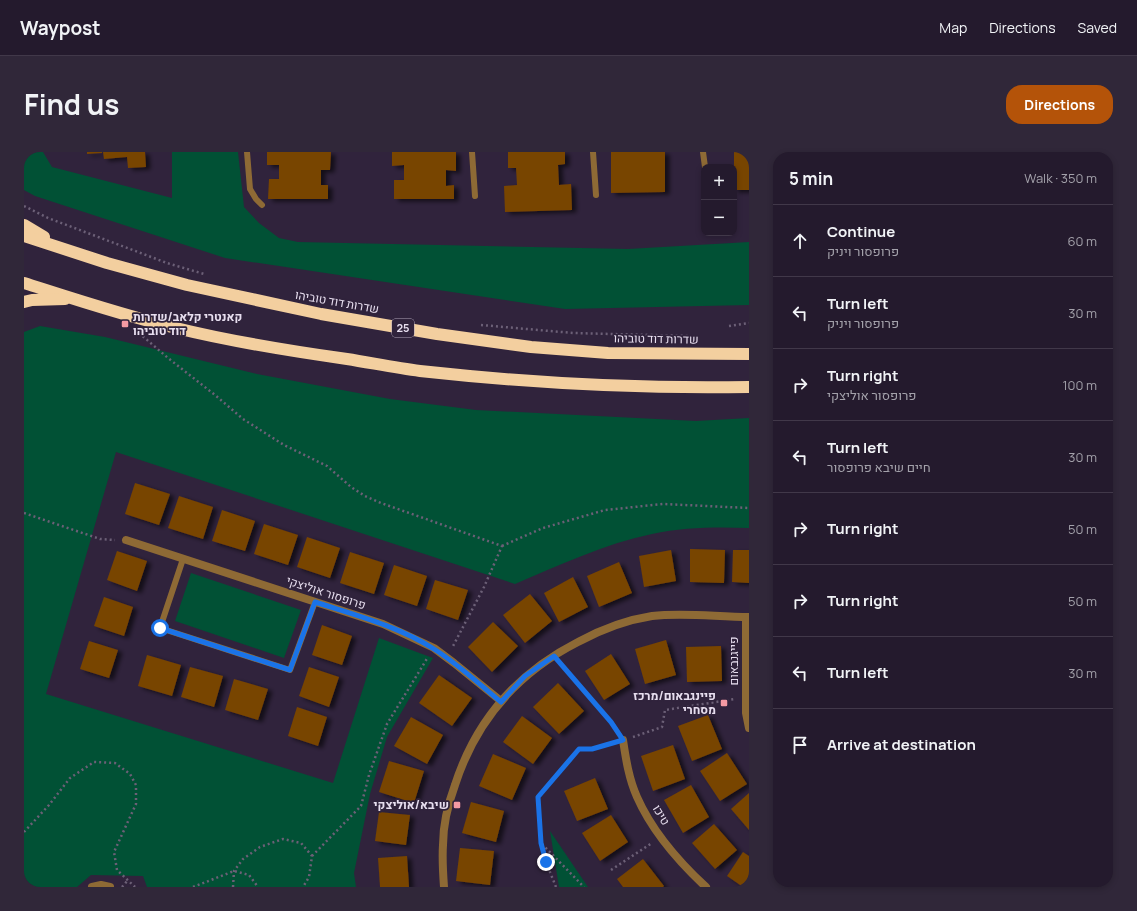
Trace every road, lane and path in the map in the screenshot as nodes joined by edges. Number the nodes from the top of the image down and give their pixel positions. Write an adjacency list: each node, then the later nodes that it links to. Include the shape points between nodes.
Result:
1 (247, 152): 8 (lane, via 250,189)
2 (472, 152): 7 (lane)
3 (593, 152): 6 (lane)
4 (703, 152): 5 (lane)
5 (704, 164)
6 (596, 195)
7 (475, 196)
8 (262, 205)
9 (24, 206): 13 (path, via 48,218 167,263)
10 (24, 225): 12 (highway)
11 (24, 236): 12 (highway, שדרות דוד טוביהו / 25)
12 (64, 249): 22 (highway, שדרות דוד טוביהו / 25, via 194,287 321,314 437,334 531,347 608,353)
13 (205, 274)
14 (24, 283): 15 (highway)
15 (72, 298): 16 (highway); 23 (highway, via 176,328 280,349 418,370 507,380 588,385)
16 (24, 302)
17 (749, 323): 19 (path)
18 (478, 325): 21 (path, via 573,333)
19 (729, 326)
20 (135, 329): 27 (path, via 243,419 284,445 327,466 351,487 366,496)
21 (690, 336)
22 (749, 354)
23 (749, 387)
24 (749, 508): 27 (path, via 663,504 605,510 543,528)
25 (24, 513): 26 (path, via 100,539)
26 (126, 540): 28 (street, פרופסור אוליצקי)
27 (502, 546): 33 (path)
28 (183, 559): 29 (street, פרופסור אוליצקי); 29 (lane, via 160,628 290,670)
29 (315, 602): 31 (street, פרופסור אוליצקי, via 383,624)
30 (748, 617): 32 (street, via 652,616 588,636); 34 (street, פייגנבאום)
31 (434, 648): 33 (street, פרופסור אוליצקי); 41 (path, via 387,724 368,774 361,806)
32 (554, 656): 35 (street, via 525,676); 37 (path, via 611,722)
33 (447, 658): 35 (street, פרופסור אוליצקי)
34 (746, 698): 36 (street, פייגנבאום); 37 (path, via 665,710 662,727)
35 (501, 702): 53 (street, via 480,729 459,771 446,818 443,844)
36 (749, 728)
37 (623, 740): 39 (street, טיכו, via 629,774 637,798); 40 (path, via 592,749 579,749 538,797)
38 (24, 832): 44 (path, via 70,778 94,762 115,763 130,774 136,785 136,804 114,852 117,870)
39 (661, 838): 42 (path); 56 (street, טיכו)
40 (541, 843): 54 (path); 55 (path)
41 (312, 856): 43 (path, via 301,843 283,839 260,847 243,859); 52 (path, via 309,877)
42 (611, 870)
43 (234, 871): 49 (path); 50 (path); 51 (path, via 249,875)
44 (128, 880): 47 (path); 48 (path)
45 (92, 887): 46 (street)
46 (110, 887)
47 (122, 887)
48 (135, 887)
49 (193, 887)
50 (234, 887)
51 (258, 887)
52 (303, 887)
53 (444, 887)
54 (556, 887)
55 (584, 887)
56 (706, 887)

